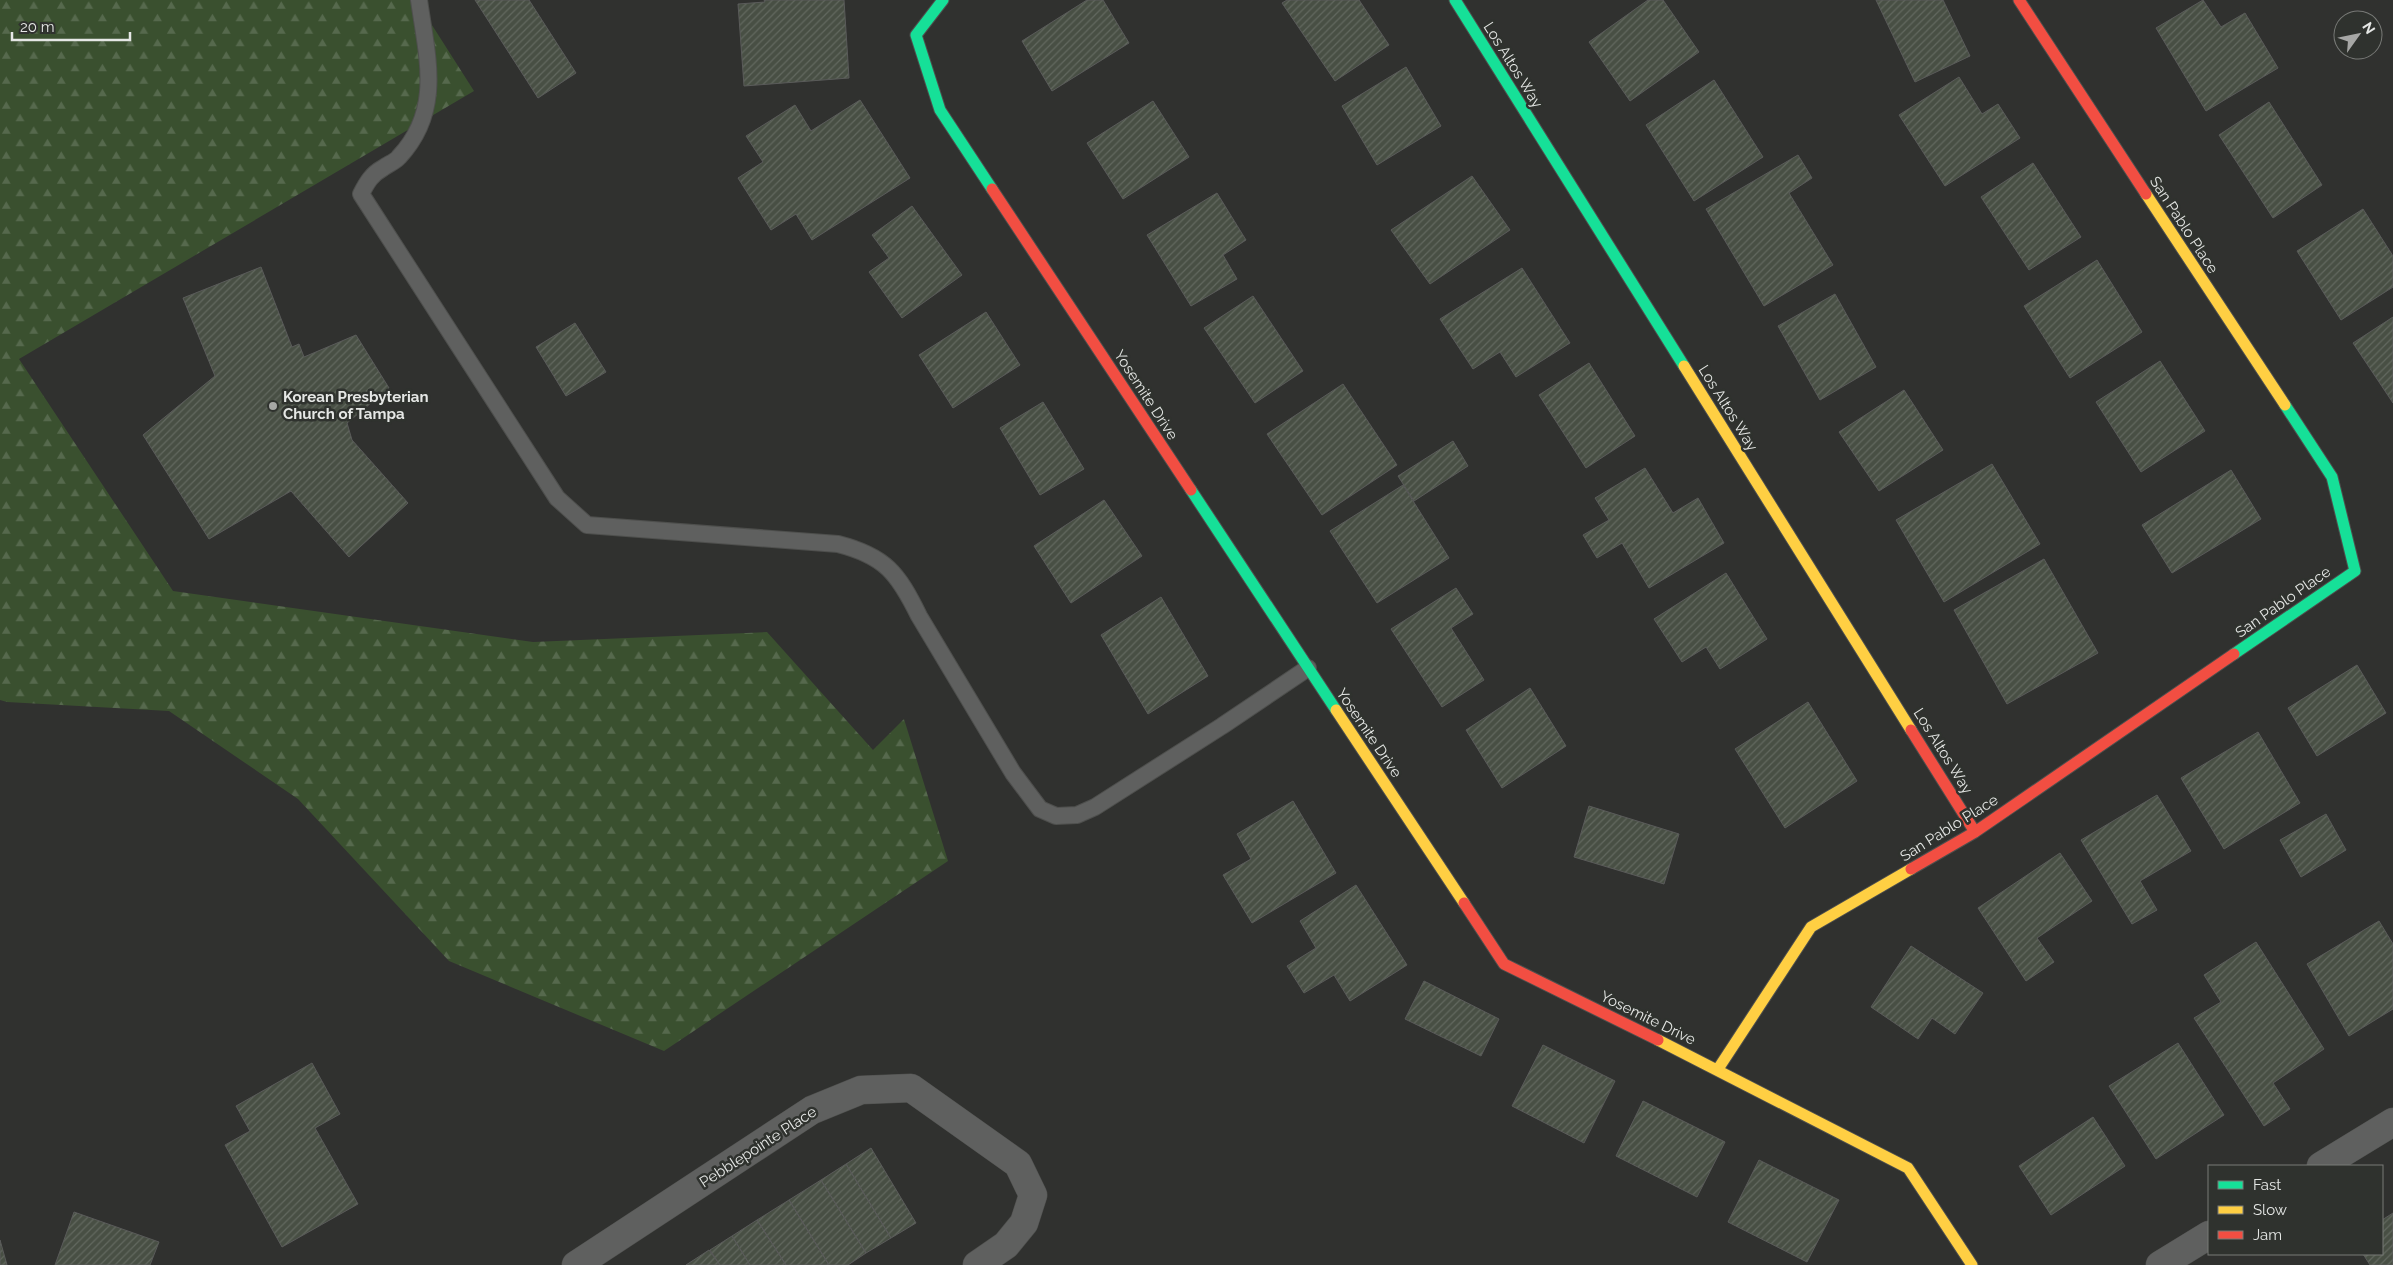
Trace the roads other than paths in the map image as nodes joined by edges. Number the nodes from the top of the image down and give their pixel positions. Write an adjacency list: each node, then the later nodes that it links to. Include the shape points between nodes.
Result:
1 (419, 0): 5 (lane, via 430,78 429,98 422,122 398,159 368,180 361,194 557,498 587,525 838,544 863,550 881,560 894,572 1013,773 1040,809 1056,816 1077,815 1095,807)
2 (943, 0): 5 (street, Yosemite Drive, via 916,35 940,110)
3 (1455, 0): 6 (street, Los Altos Way)
4 (2019, 0): 6 (street, San Pablo Place, via 2332,477 2355,572)
5 (1308, 668): 7 (street, Yosemite Drive, via 1504,964)
6 (1975, 832): 7 (street, San Pablo Place, via 1812,927)
7 (1718, 1069): 13 (street, Yosemite Drive, via 1908,1168)
8 (2393, 1122): 9 (street)
9 (2322, 1165)
10 (2208, 1235): 14 (street)
11 (576, 1265): 12 (street, Pebblepointe Place, via 812,1110 862,1090 911,1088 1018,1164 1033,1195 1024,1223 1006,1245)
12 (977, 1265)
13 (1972, 1265)
14 (2160, 1265)

